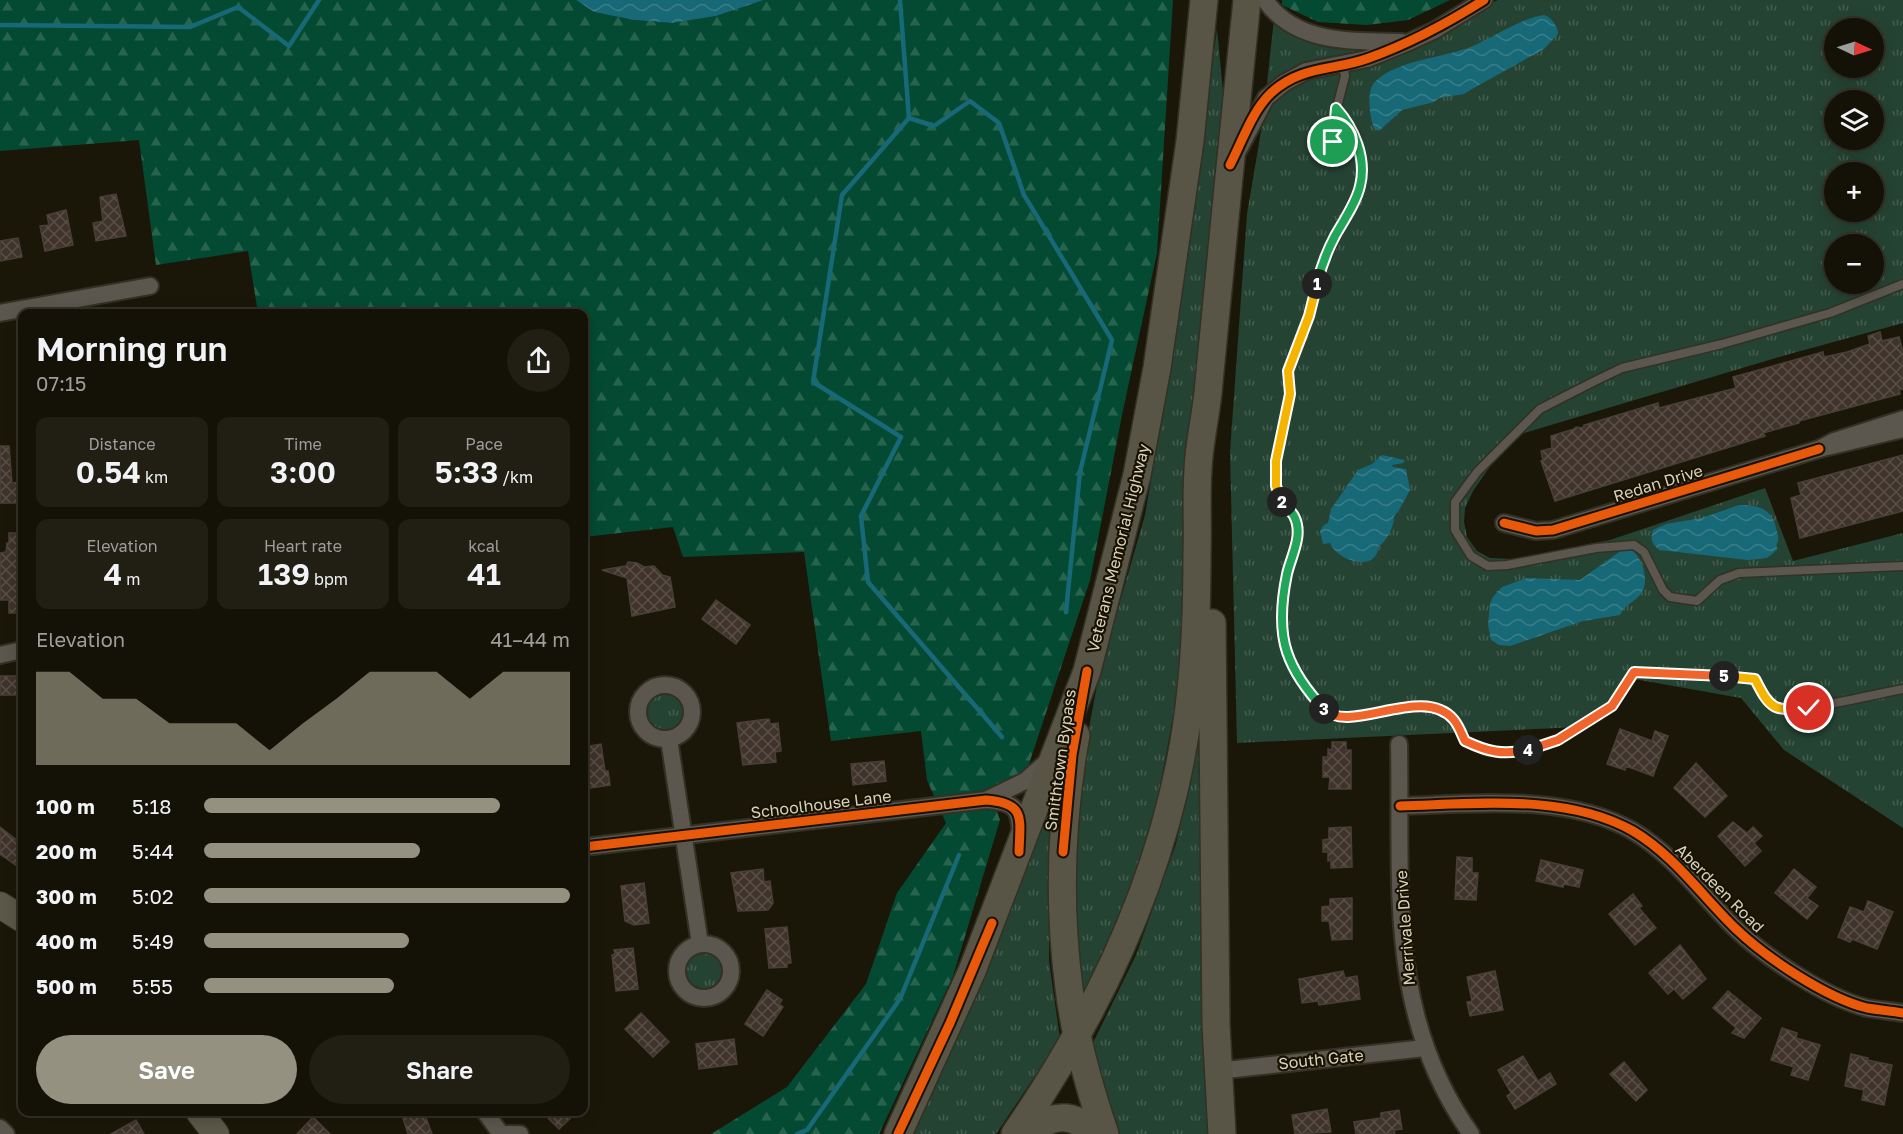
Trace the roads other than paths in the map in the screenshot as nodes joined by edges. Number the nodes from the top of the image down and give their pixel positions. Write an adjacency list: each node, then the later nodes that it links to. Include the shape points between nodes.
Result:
1 (1204, 0): 23 (highway, Veterans Memorial Highway, via 1188,152 1157,368 1137,475)
2 (1247, 0): 9 (highway)
3 (1265, 0): 5 (street, via 1278,15 1308,33 1343,40)
4 (1484, 0): 5 (street)
5 (1409, 42): 6 (street)
6 (1343, 64): 7 (lane, via 1345,76); 9 (street, via 1306,71 1273,91 1260,107)
7 (1336, 108): 8 (lane); 24 (lane, via 1355,133 1361,185 1321,268 1309,316 1288,371 1290,394 1276,461 1280,500 1295,517 1298,533 1284,590 1282,624 1287,652 1312,696 1328,713 1350,718 1428,707 1455,721 1465,741 1486,751 1511,753 1558,740 1612,706 1634,672 1755,679 1771,706 1783,710)
8 (1333, 142)
9 (1230, 165): 15 (highway)
10 (1903, 285): 20 (lane, via 1830,313 1622,368 1593,382 1540,409 1477,472 1455,502 1455,530 1471,556 1488,566 1634,545 1644,552 1670,597 1697,601 1720,580 1739,573)
11 (150, 286): 12 (street)
12 (32, 309)
13 (18, 311): 14 (street)
14 (0, 313)
15 (1209, 390): 37 (highway, via 1198,469 1196,618 1184,741 1158,851 1139,907); 39 (highway)
16 (1903, 419): 18 (street, Redan Drive)
17 (1903, 429): 18 (street, Redan Drive)
18 (1820, 449): 19 (street, Redan Drive, via 1553,530 1536,531)
19 (1504, 523)
20 (1903, 566)
21 (18, 652): 22 (street)
22 (0, 655)
23 (1087, 671): 27 (highway, Veterans Memorial Highway); 37 (highway, Smithtown Bypass, via 1069,781 1063,876 1066,962)
24 (1903, 689)
25 (669, 739): 30 (street)
26 (1399, 744): 29 (street, Merrivale Drive)
27 (1056, 753): 28 (street, Schoolhouse Lane, via 1025,782); 32 (highway, Veterans Memorial Highway)
28 (986, 800): 30 (street, Schoolhouse Lane); 32 (street, Schoolhouse Lane, via 1003,801 1016,810)
29 (1400, 806): 36 (street, Aberdeen Road, via 1550,806 1595,816 1632,831 1669,857 1736,929 1786,969 1826,992 1866,1008); 38 (street, Merrivale Drive, via 1405,962)
30 (684, 835): 31 (street, Schoolhouse Lane); 35 (street)
31 (588, 847)
32 (1019, 852): 47 (highway, Veterans Memorial Highway, via 954,1013)
33 (0, 905): 34 (main road)
34 (18, 916)
35 (700, 944)
36 (1903, 1012)
37 (1077, 1036): 48 (highway); 51 (highway, Smithtown Bypass)
38 (1425, 1048): 39 (street, South Gate); 53 (street, Merrivale Drive, via 1439,1082)
39 (1217, 1071): 52 (highway)
40 (202, 1116): 44 (main road)
41 (488, 1116): 45 (street)
42 (0, 1128): 43 (street)
43 (6, 1134)
44 (216, 1134)
45 (503, 1134): 46 (street)
46 (520, 1134)
47 (898, 1134)
48 (1015, 1134)
49 (1030, 1134): 50 (highway, via 1042,1123 1058,1117 1081,1122)
50 (1092, 1134)
51 (1105, 1134)
52 (1222, 1134)
53 (1471, 1134)

